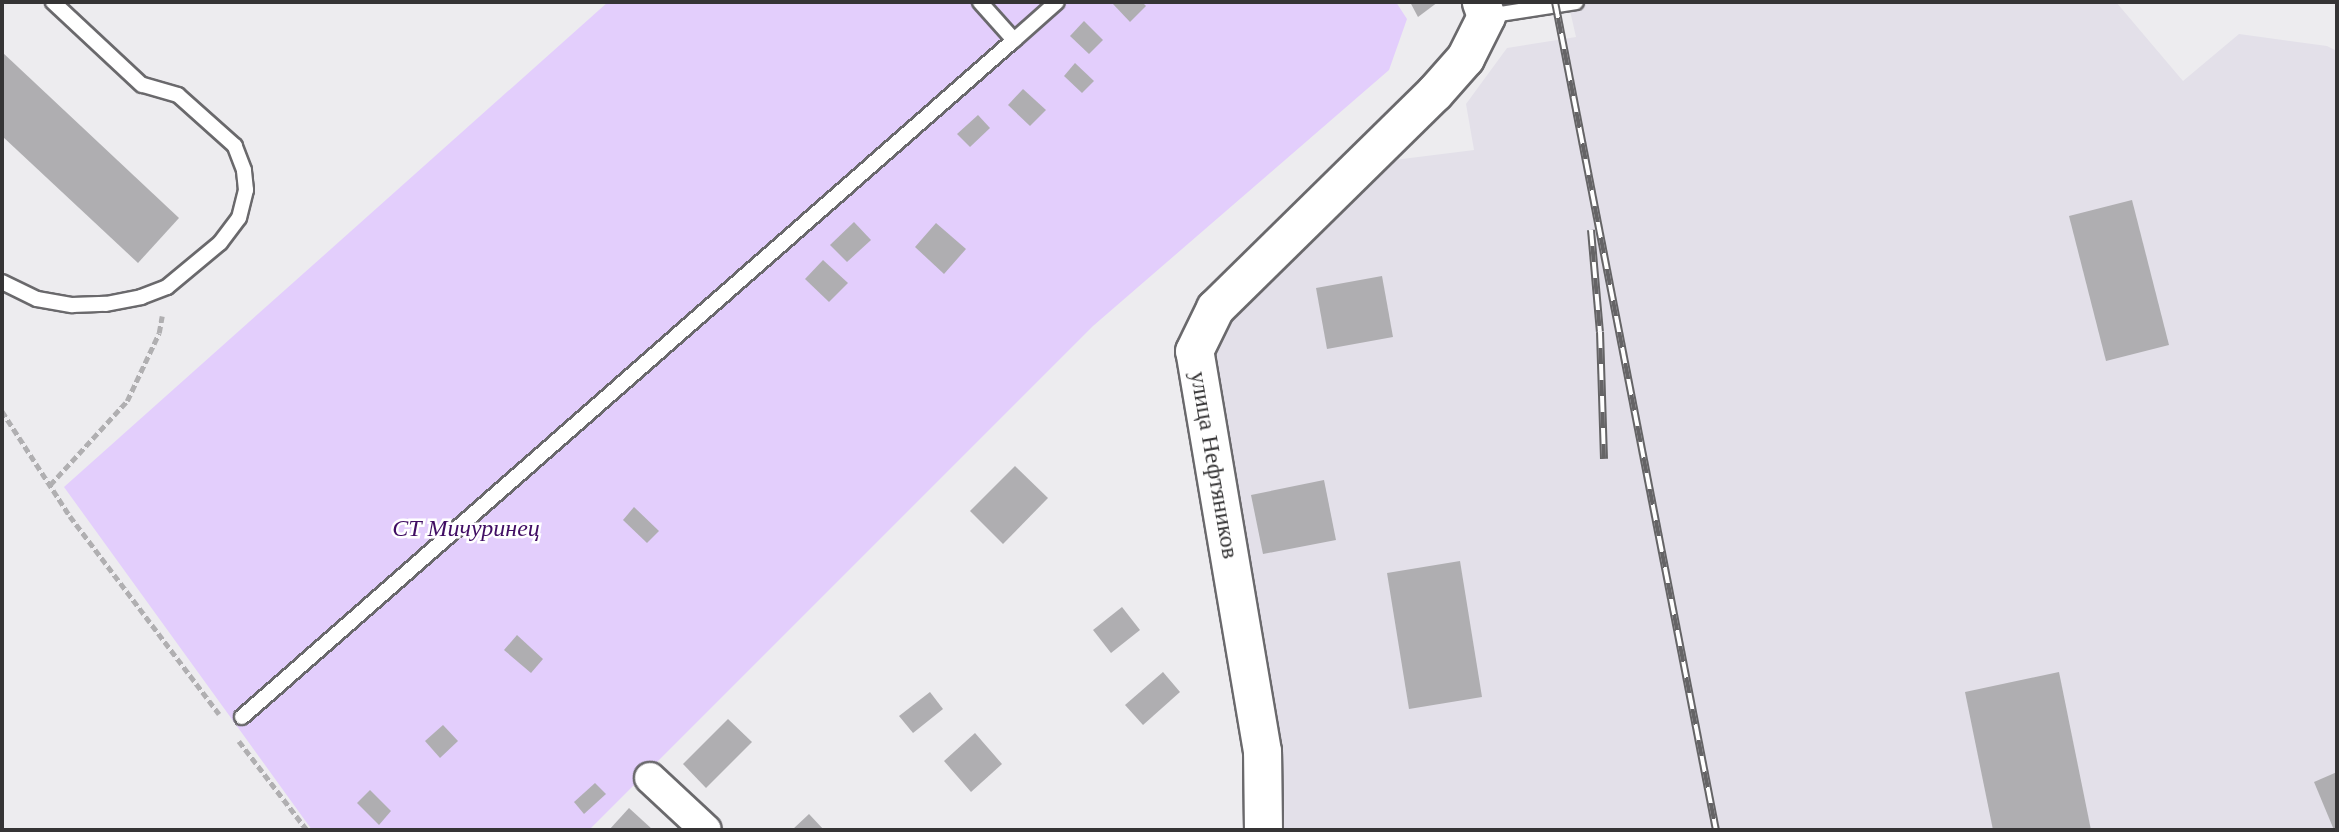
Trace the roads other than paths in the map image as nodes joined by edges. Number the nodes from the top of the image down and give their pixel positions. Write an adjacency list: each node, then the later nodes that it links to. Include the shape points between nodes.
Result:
1 (53, 2): 7 (lane, via 142,85 183,99 235,146 246,190 239,218 220,243 167,287 141,297 72,305 37,299)
2 (980, 2): 6 (lane)
3 (1057, 2): 6 (lane)
4 (1576, 2): 5 (lane)
5 (1484, 9): 11 (street, улица Нефтяников, via 1465,58 1215,307 1195,351 1262,751)
6 (1014, 40): 8 (lane)
7 (2, 282)
8 (242, 717)
9 (650, 778): 10 (street)
10 (706, 830)
11 (1263, 830)

